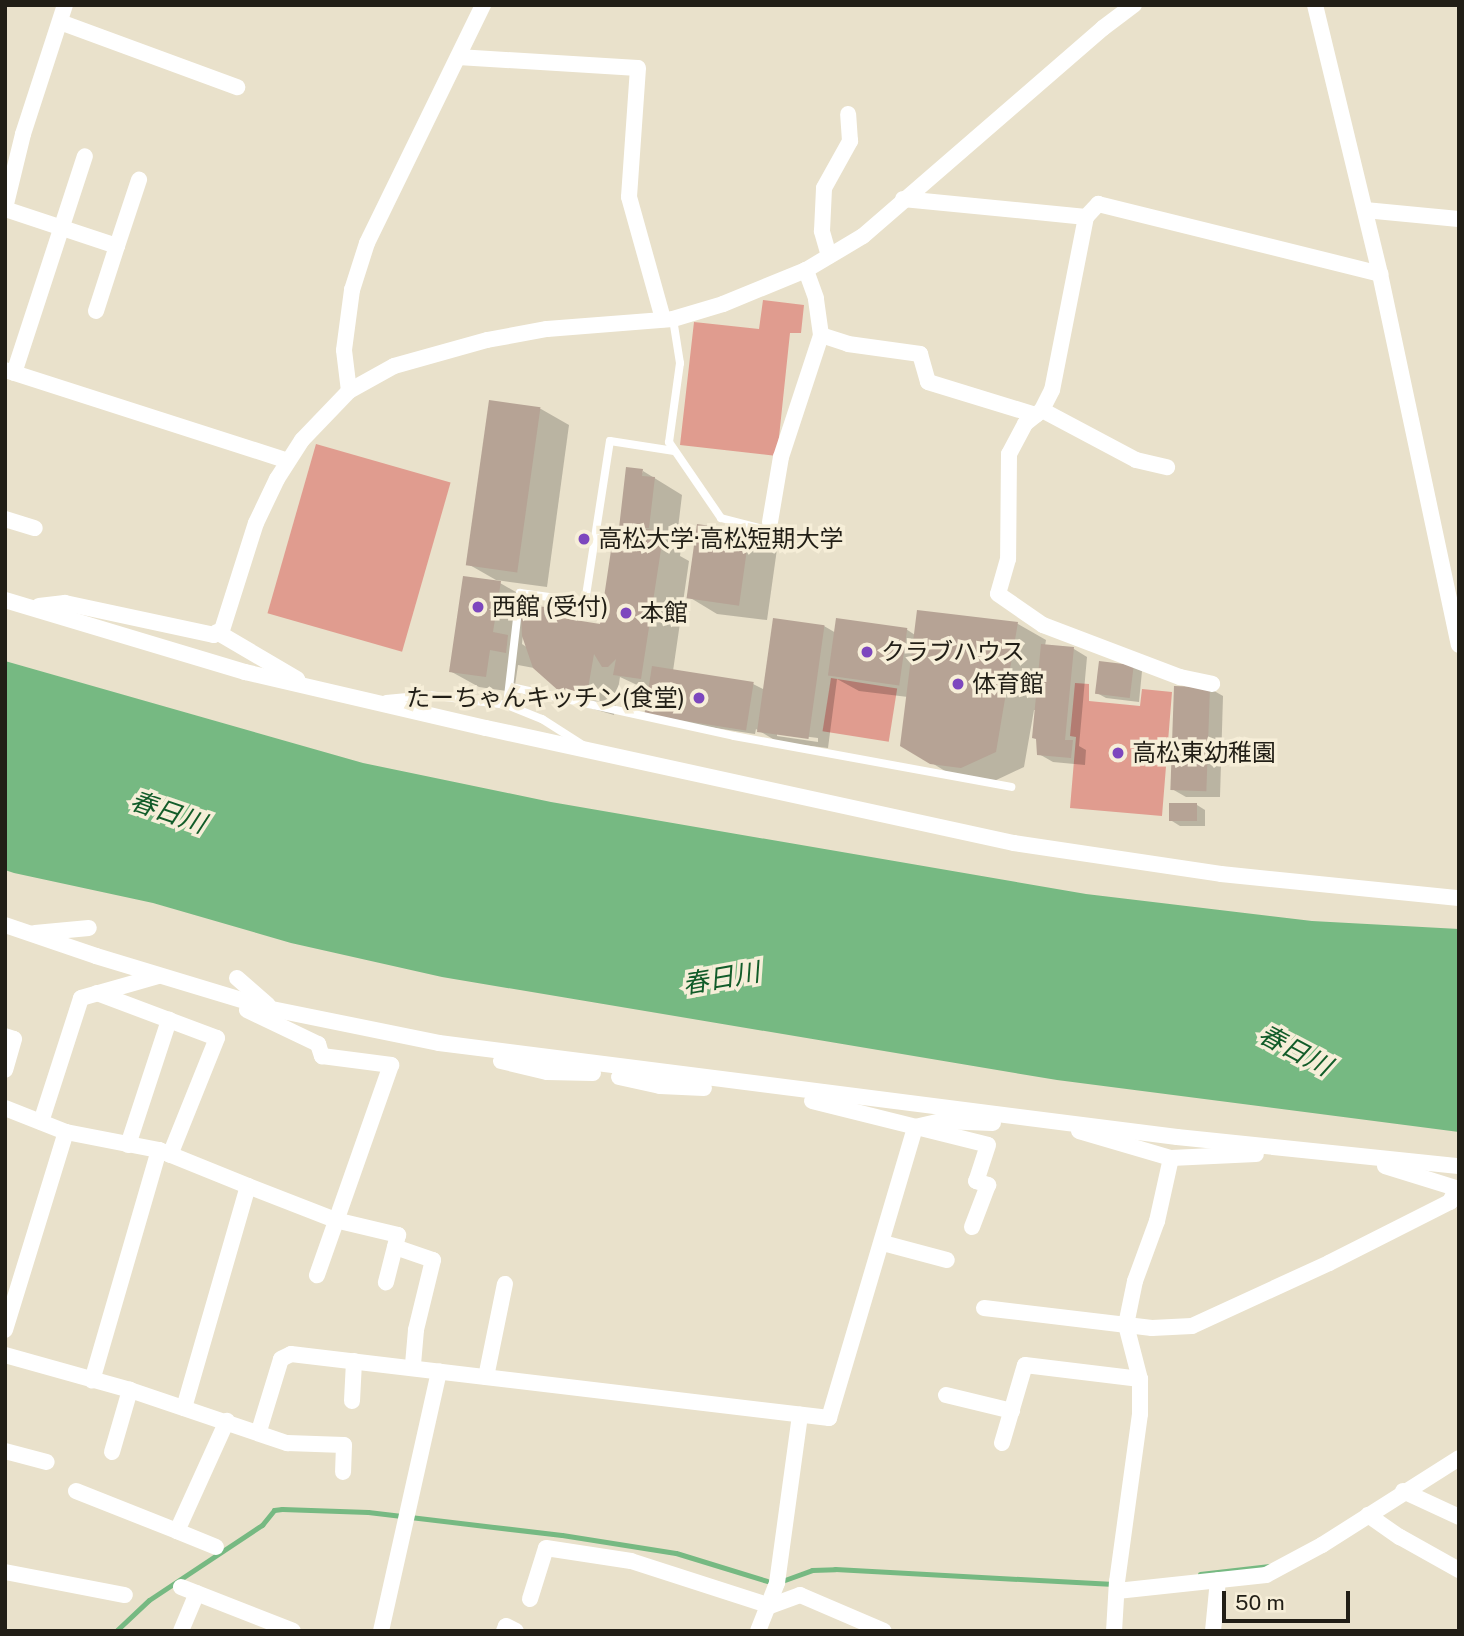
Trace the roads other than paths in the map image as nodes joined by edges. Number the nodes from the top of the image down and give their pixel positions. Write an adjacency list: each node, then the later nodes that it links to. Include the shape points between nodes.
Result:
1 (65, 5): 5 (street)
2 (483, 5): 6 (street)
3 (1134, 5): 11 (street)
4 (1315, 5): 13 (street)
5 (60, 22): 7 (street); 12 (street, via 23,134)
6 (458, 57): 22 (street, via 638,68 629,197); 25 (street, via 367,243 352,290 344,350)
7 (237, 87)
8 (848, 114): 18 (street, via 850,141 824,188 822,230)
9 (85, 156): 16 (street)
10 (139, 180): 17 (street)
11 (903, 200): 14 (street); 18 (street, via 863,236)
12 (5, 208): 16 (street)
13 (1365, 210): 15 (street); 20 (street)
14 (1086, 217): 20 (street, via 1098,204); 26 (street, via 1052,390)
15 (1459, 219)
16 (62, 228): 17 (street); 24 (street)
17 (117, 246): 21 (street)
18 (829, 256): 19 (street)
19 (806, 270): 22 (street, via 723,304); 23 (street)
20 (1380, 274): 36 (street)
21 (96, 311)
22 (668, 319): 25 (street, via 547,329 487,340 394,366); 27 (lane, via 680,363 668,442)
23 (821, 335): 26 (street, via 848,344 920,354 928,382); 31 (street, via 781,457)
24 (10, 371): 28 (street)
25 (349, 391): 28 (street)
26 (1039, 412): 29 (street, via 1136,460); 37 (street, via 1025,424 1009,454 1008,559 998,594 1043,625 1180,677)
27 (674, 451): 31 (lane, via 721,518); 39 (lane, via 610,442 585,603 520,593)
28 (288, 461): 35 (street, via 256,523)
29 (1167, 467)
30 (5, 519): 32 (street)
31 (767, 525)
32 (35, 528)
33 (5, 590): 34 (street)
34 (18, 603): 35 (street, via 65,603 214,635); 38 (street, via 245,672)
35 (218, 632): 38 (street)
36 (1459, 645)
37 (1212, 684)
38 (310, 687): 40 (street)
39 (511, 687): 41 (lane); 43 (lane, via 734,736)
40 (369, 701): 41 (lane, via 429,695); 42 (street)
41 (507, 705): 42 (lane, via 542,719)
42 (596, 753): 44 (street, via 1039,847 1222,874)
43 (1011, 787)
44 (1459, 898)
45 (5, 925): 47 (street)
46 (89, 928): 47 (street)
47 (30, 934): 48 (street)
48 (158, 976): 50 (street); 51 (street)
49 (237, 978): 52 (street)
50 (97, 993): 53 (street); 61 (street, via 81,998)
51 (241, 1000): 52 (street); 72 (street, via 243,1008 318,1044 323,1056 391,1065)
52 (272, 1009): 56 (street, via 603,1070)
53 (169, 1020): 64 (street); 66 (street, via 217,1038)
54 (5, 1036): 55 (street, via 14,1039)
55 (5, 1070)
56 (735, 1086): 57 (street); 58 (street)
57 (772, 1087): 58 (street); 60 (street)
58 (790, 1097): 62 (street)
59 (5, 1108): 61 (street)
60 (1036, 1119): 62 (street, via 942,1121); 65 (street); 68 (street)
61 (41, 1122): 63 (street)
62 (915, 1127): 73 (street, via 988,1145 976,1181 988,1185); 74 (street)
63 (66, 1132): 64 (street); 82 (street)
64 (128, 1145): 66 (street)
65 (1279, 1148): 67 (street); 68 (street, via 1268,1153)
66 (165, 1152): 70 (street); 89 (street)
67 (1360, 1157): 69 (street); 71 (street)
68 (1171, 1158): 81 (street)
69 (1459, 1166)
70 (248, 1186): 72 (street); 93 (street)
71 (1457, 1189): 81 (street, via 1450,1202 1210,1319 1173,1329)
72 (335, 1220): 75 (street, via 398,1235); 77 (street)
73 (972, 1227)
74 (883, 1243): 76 (street); 95 (street, via 829,1418)
75 (395, 1247): 78 (street); 85 (street, via 433,1260 416,1330)
76 (947, 1260)
77 (317, 1275)
78 (386, 1282)
79 (505, 1284): 87 (street)
80 (984, 1308): 81 (street)
81 (1126, 1325): 88 (street)
82 (5, 1331)
83 (7, 1361): 89 (street)
84 (354, 1361): 85 (street); 92 (street); 97 (street, via 291,1354 281,1359)
85 (413, 1368): 86 (street)
86 (439, 1371): 87 (street); 120 (street)
87 (486, 1377): 95 (street)
88 (1140, 1379): 94 (street, via 1025,1364); 113 (street, via 1140,1414)
89 (92, 1380): 90 (street)
90 (130, 1390): 93 (street); 100 (street)
91 (946, 1395): 94 (street)
92 (352, 1401)
93 (184, 1408): 96 (street)
94 (1012, 1411): 98 (street)
95 (800, 1415): 116 (street, via 778,1583)
96 (227, 1421): 97 (street); 108 (street)
97 (260, 1431): 103 (street, via 287,1443 344,1445)
98 (1002, 1443)
99 (5, 1451): 102 (street)
100 (112, 1452)
101 (1459, 1458): 105 (street)
102 (47, 1462)
103 (343, 1472)
104 (76, 1491): 108 (street)
105 (1403, 1491): 106 (street); 107 (street)
106 (1368, 1515): 110 (street); 112 (street, via 1266,1575)
107 (1459, 1517)
108 (177, 1531): 109 (street)
109 (216, 1547)
110 (1459, 1570)
111 (5, 1572): 114 (street)
112 (1218, 1580): 113 (street); 126 (street)
113 (1117, 1591): 125 (street)
114 (125, 1594)
115 (530, 1599): 116 (street, via 545,1548 631,1560)
116 (770, 1606): 123 (street); 124 (street, via 800,1595)
117 (258, 1625): 118 (street, via 189,1590); 119 (street)
118 (181, 1631)
119 (293, 1631)
120 (381, 1631)
121 (504, 1631): 122 (street, via 506,1626)
122 (516, 1631)
123 (758, 1631)
124 (884, 1631)
125 (1114, 1631)
126 (1213, 1631)

